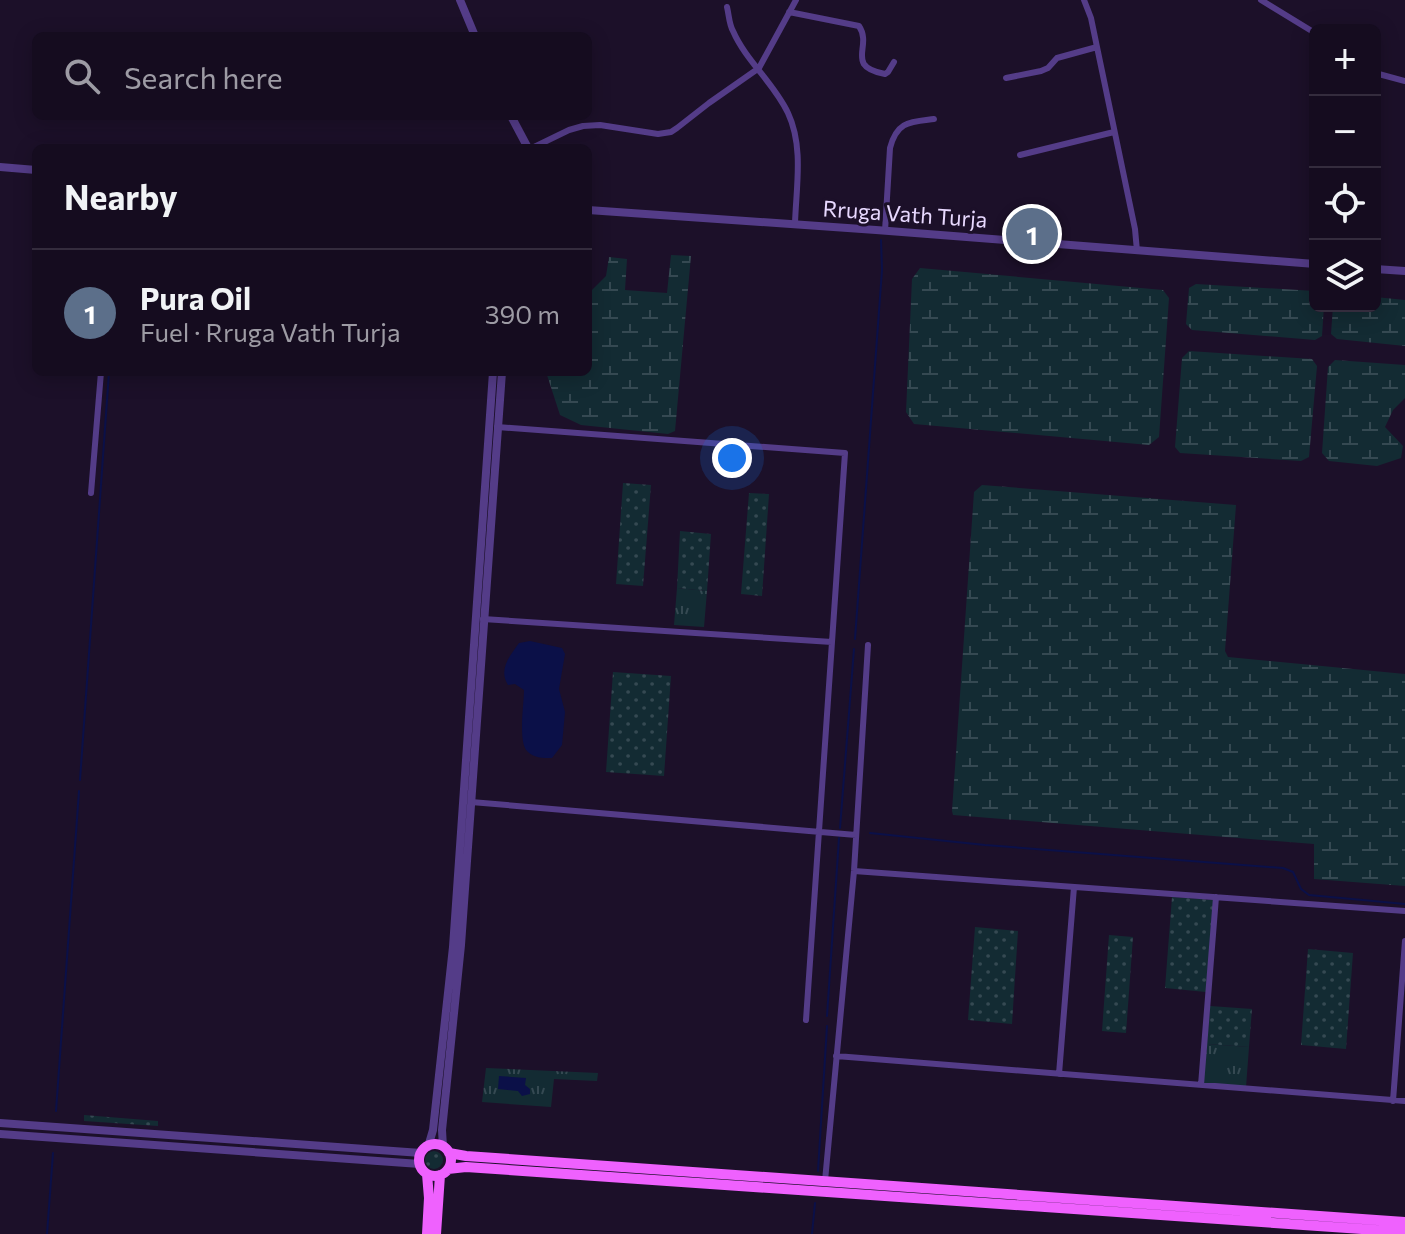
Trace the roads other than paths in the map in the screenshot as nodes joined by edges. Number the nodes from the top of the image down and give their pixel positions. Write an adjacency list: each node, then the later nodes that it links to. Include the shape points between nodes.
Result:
1 (460, 0): 8 (street)
2 (796, 0): 6 (street)
3 (1084, 0): 9 (street)
4 (1261, 0): 7 (street)
5 (727, 7): 11 (street, via 731,28)
6 (789, 12): 10 (street, via 859,26 864,36 862,63 885,74); 11 (street)
7 (1309, 29)
8 (473, 32)
9 (1097, 47): 13 (street, via 1057,58 1041,71); 17 (street)
10 (894, 62)
11 (759, 68): 19 (street, via 671,132 589,125); 24 (street, via 793,126 798,158)
12 (1381, 75): 14 (street)
13 (1006, 78)
14 (1405, 81)
15 (934, 119): 25 (street, via 907,123 893,137)
16 (513, 120): 18 (street)
17 (1114, 132): 20 (street); 26 (street)
18 (528, 144)
19 (539, 144)
20 (1020, 155)
21 (0, 167): 22 (street)
22 (32, 170)
23 (592, 210): 24 (street, Rruga Vath Turja)
24 (795, 224): 25 (street, Rruga Vath Turja)
25 (885, 231): 26 (street, Rruga Vath Turja)
26 (1137, 251): 27 (street, Rruga Vath Turja)
27 (1309, 264)
28 (1381, 269): 29 (street)
29 (1405, 271)
30 (101, 376): 34 (street)
31 (493, 376): 55 (street, via 453,947 433,1130)
32 (502, 376): 33 (street)
33 (497, 427): 35 (street); 36 (street, via 845,453)
34 (91, 493)
35 (483, 619): 36 (street); 38 (street)
36 (832, 642): 39 (street)
37 (868, 645): 40 (street)
38 (471, 802): 39 (street); 54 (street, via 442,1130)
39 (820, 831): 40 (street); 46 (street)
40 (856, 835): 41 (street)
41 (854, 871): 42 (street); 47 (street)
42 (1074, 887): 43 (street); 48 (street)
43 (1216, 897): 44 (street); 49 (street)
44 (1405, 911)
45 (1405, 941): 50 (street)
46 (806, 1020)
47 (836, 1056): 48 (street); 57 (street)
48 (1059, 1074): 49 (street)
49 (1201, 1085): 50 (street)
50 (1393, 1101): 51 (street)
51 (1405, 1101)
52 (0, 1123): 55 (street)
53 (0, 1134): 55 (street)
54 (446, 1150): 55 (main road, via 437,1145); 56 (main road, via 451,1160); 57 (main road, via 481,1157)
55 (424, 1159): 56 (main road, via 433,1176); 60 (main road)
56 (444, 1172): 59 (main road, via 466,1167); 61 (main road)
57 (825, 1181): 58 (main road)
58 (1405, 1222)
59 (1405, 1232)
60 (427, 1234)
61 (436, 1234)

